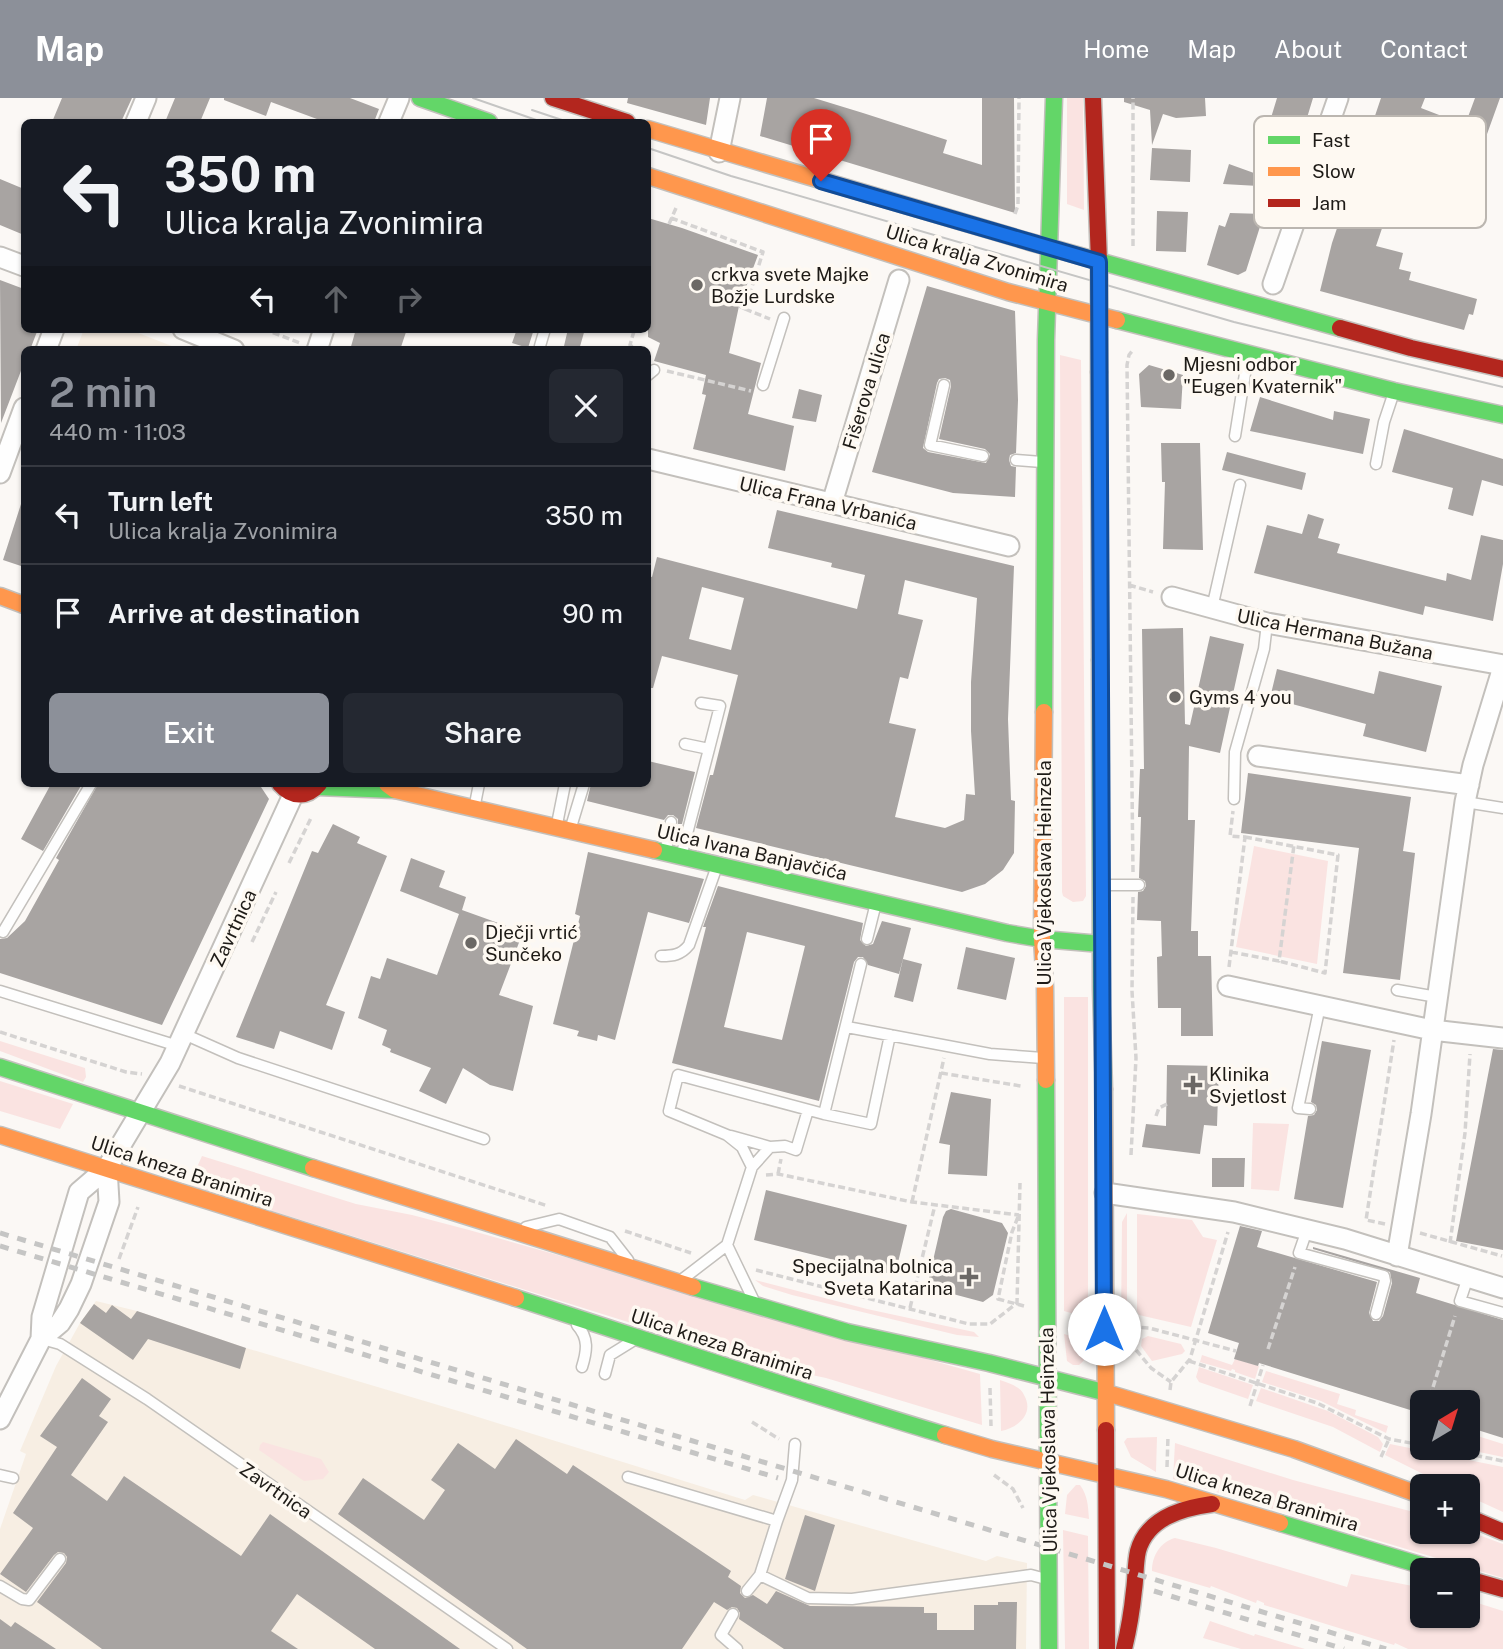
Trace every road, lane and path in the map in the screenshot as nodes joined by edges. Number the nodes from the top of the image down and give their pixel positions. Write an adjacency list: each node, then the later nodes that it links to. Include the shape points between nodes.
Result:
1 (146, 98): 12 (street)
2 (399, 98): 13 (street)
3 (420, 98): 14 (main road)
4 (553, 98): 15 (main road)
5 (730, 98): 17 (street)
6 (1019, 98): 19 (path)
7 (1054, 98): 24 (main road, Ulica Vjekoslava Heinzela)
8 (1093, 98): 27 (main road)
9 (1133, 98): 25 (path)
10 (1338, 98): 11 (street)
11 (1332, 116)
12 (137, 119)
13 (390, 119)
14 (480, 119)
15 (628, 119)
16 (651, 130): 17 (main road, Ulica kralja Zvonimira)
17 (719, 152): 24 (main road, Ulica kralja Zvonimira)
18 (651, 177): 31 (main road, Ulica kralja Zvonimira)
19 (1018, 205)
20 (676, 206): 21 (path)
21 (671, 218): 22 (path); 33 (path, via 763,252)
22 (669, 224)
23 (1293, 228): 30 (street)
24 (1051, 248): 27 (main road, Ulica kralja Zvonimira); 31 (main road, Ulica Vjekoslava Heinzela)
25 (1136, 254)
26 (0, 257): 28 (street)
27 (1099, 262): 34 (main road); 42 (main road, Ulica kralja Zvonimira)
28 (21, 265)
29 (899, 280): 57 (street, Fišerova ulica)
30 (1273, 284)
31 (1047, 303): 34 (main road, Ulica kralja Zvonimira); 53 (main road, Ulica Vjekoslava Heinzela)
32 (739, 306): 33 (path)
33 (745, 309): 35 (path)
34 (1098, 315): 41 (main road, Ulica kralja Zvonimira); 91 (main road)
35 (783, 321): 44 (lane)
36 (193, 333): 38 (street)
37 (273, 333): 39 (path)
38 (224, 346)
39 (306, 346)
40 (1137, 347): 59 (path, via 1127,365)
41 (1248, 354): 46 (main road, Ulica kralja Zvonimira); 49 (lane)
42 (1503, 369)
43 (651, 373): 44 (path, via 665,371 749,392)
44 (763, 385)
45 (944, 385): 50 (lane, via 930,445)
46 (1394, 391): 47 (main road, Ulica kralja Zvonimira); 54 (lane)
47 (1503, 415)
48 (21, 416): 55 (street)
49 (1235, 436)
50 (984, 456)
51 (651, 460): 57 (street, Ulica Frana Vrbanića)
52 (1016, 460): 53 (lane)
53 (1046, 462): 97 (main road, Ulica Vjekoslava Heinzela)
54 (1376, 464)
55 (0, 473)
56 (1240, 485): 63 (lane)
57 (832, 503): 58 (street, Ulica Frana Vrbanića)
58 (1009, 546)
59 (1129, 585): 61 (path); 90 (path)
60 (0, 597): 62 (main road)
61 (1172, 597): 63 (street, Ulica Hermana Bužana)
62 (21, 604)
63 (1212, 608): 64 (street, Ulica Hermana Bužana)
64 (1267, 624): 65 (street, Ulica Hermana Bužana); 79 (lane, via 1235,752)
65 (1503, 666): 78 (street, Ulica Hermana Bužana)
66 (701, 703): 68 (lane, via 720,706)
67 (684, 744): 68 (lane)
68 (709, 749): 87 (lane)
69 (1258, 756): 78 (street)
70 (89, 787): 95 (lane)
71 (317, 787): 77 (main road, Ulica Ivana Banjavčića, via 309,794)
72 (346, 787): 76 (main road, Ulica Ivana Banjavčića, via 376,793)
73 (479, 787): 80 (lane)
74 (565, 787): 84 (lane)
75 (583, 787): 84 (lane)
76 (399, 788): 80 (main road, Ulica Ivana Banjavčića)
77 (287, 789): 117 (street, Zavrtnica)
78 (1467, 794): 81 (lane); 109 (street, Ulica Hermana Bužana)
79 (1234, 799): 85 (path, via 1230,836)
80 (475, 808): 84 (main road, Ulica Ivana Banjavčića)
81 (1503, 808)
82 (315, 811): 88 (path)
83 (671, 822): 87 (lane)
84 (563, 829): 87 (main road, Ulica Ivana Banjavčića)
85 (1245, 837): 86 (path); 100 (path)
86 (1294, 845): 102 (path); 102 (path, via 1338,855 1325,972)
87 (673, 855): 89 (main road, Ulica Ivana Banjavčića)
88 (289, 863)
89 (718, 865): 94 (main road, Ulica Ivana Banjavčića); 101 (lane, via 690,945 674,956)
90 (1136, 880): 91 (lane)
91 (1101, 885): 99 (main road)
92 (276, 892): 98 (path)
93 (1133, 898): 108 (path)
94 (877, 903): 96 (lane); 97 (main road, Ulica Ivana Banjavčića)
95 (4, 932)
96 (867, 939)
97 (1042, 939): 99 (main road, Ulica Ivana Banjavčića); 120 (main road, Ulica Vjekoslava Heinzela)
98 (252, 942)
99 (1101, 944): 139 (main road)
100 (1230, 952): 102 (path); 104 (path)
101 (661, 956)
102 (1279, 961)
103 (862, 964): 111 (lane)
104 (1228, 986): 110 (street)
105 (1123, 990): 108 (path)
106 (1397, 990): 109 (lane)
107 (0, 991): 117 (lane)
108 (1132, 991): 135 (path, via 1136,1058)
109 (1437, 997): 112 (street, Ulica Hermana Bužana)
110 (1320, 1006): 112 (street); 127 (lane, via 1298,1108)
111 (847, 1027): 115 (lane); 129 (lane)
112 (1432, 1030): 116 (street); 152 (street, Ulica Hermana Bužana)
113 (1396, 1031): 145 (path, via 1366,1220)
114 (0, 1032): 123 (path)
115 (890, 1035): 119 (lane); 129 (lane, via 871,1124)
116 (1503, 1038)
117 (182, 1040): 128 (street, Zavrtnica); 133 (lane)
118 (1471, 1042): 149 (path)
119 (947, 1046): 120 (lane); 122 (path)
120 (1045, 1058): 177 (main road, Ulica Vjekoslava Heinzela)
121 (0, 1067): 128 (main road)
122 (941, 1073): 124 (path); 140 (path)
123 (146, 1075)
124 (1023, 1087)
125 (1167, 1104): 130 (path)
126 (808, 1110): 129 (lane); 132 (lane, via 678,1075 669,1111); 134 (lane, via 796,1150)
127 (1310, 1110)
128 (141, 1112): 137 (street, Zavrtnica); 147 (main road)
129 (824, 1114)
130 (1156, 1116)
131 (0, 1135): 137 (main road, Ulica kneza Branimira)
132 (727, 1135): 134 (lane); 136 (lane, via 743,1147)
133 (484, 1139)
134 (770, 1147): 136 (lane)
135 (1130, 1166)
136 (752, 1167): 150 (lane)
137 (107, 1168): 166 (main road, Ulica kneza Branimira); 168 (street, Zavrtnica, via 79,1192 43,1317); 168 (street, Zavrtnica, via 109,1202 81,1284 60,1323)
138 (764, 1175): 140 (path)
139 (1105, 1193): 143 (street); 183 (main road)
140 (912, 1202): 141 (path)
141 (935, 1205): 144 (path); 163 (path)
142 (138, 1207): 154 (path)
143 (1234, 1212): 146 (street); 170 (path)
144 (1019, 1215): 160 (path); 160 (path, via 998,1298)
145 (1395, 1226)
146 (1307, 1230): 151 (lane); 152 (street)
147 (510, 1231): 155 (main road); 155 (lane, via 559,1219 610,1237)
148 (1414, 1231): 149 (path)
149 (1450, 1243): 153 (path)
150 (727, 1245): 157 (lane); 161 (lane)
151 (1299, 1253): 165 (lane, via 1384,1276); 171 (path)
152 (1397, 1256): 156 (street)
153 (1502, 1256)
154 (119, 1259)
155 (635, 1269): 157 (main road)
156 (1468, 1277): 158 (street); 159 (lane)
157 (678, 1282): 161 (main road)
158 (1503, 1288)
159 (1460, 1301): 164 (lane); 182 (path)
160 (1017, 1303): 162 (path); 167 (path, via 990,1324)
161 (756, 1306): 177 (main road, via 847,1332)
162 (1023, 1306)
163 (910, 1309)
164 (1503, 1313)
165 (1376, 1314)
166 (570, 1317): 169 (main road, Ulica kneza Branimira); 175 (lane, via 584,1332 587,1348)
167 (990, 1336)
168 (41, 1339): 185 (street, Zavrtnica); 218 (lane, Zavrtnica, via 60,1344 147,1399)
169 (638, 1339): 176 (lane, via 610,1355); 195 (main road, Ulica kneza Branimira, via 992,1450)
170 (1196, 1340): 172 (path); 173 (path); 178 (path, via 1131,1326 1132,1345 1141,1358)
171 (1268, 1349)
172 (1236, 1351)
173 (1189, 1361): 178 (path); 179 (path)
174 (1263, 1365): 179 (path)
175 (582, 1367)
176 (605, 1374)
177 (1047, 1377): 183 (main road); 195 (main road, Ulica Vjekoslava Heinzela)
178 (1171, 1382): 181 (path)
179 (1257, 1383): 184 (path); 189 (path, via 1317,1403)
180 (990, 1388): 187 (path)
181 (1170, 1388)
182 (1432, 1390)
183 (1106, 1392): 199 (main road); 203 (main road)
184 (1250, 1406)
185 (0, 1419)
186 (752, 1422): 188 (path)
187 (991, 1430)
188 (779, 1439)
189 (1389, 1439): 191 (path); 194 (path)
190 (1168, 1441): 202 (path)
191 (1410, 1443)
192 (795, 1444): 206 (lane, via 792,1480)
193 (1480, 1456): 196 (path)
194 (1381, 1457)
195 (1048, 1461): 199 (main road, Ulica kneza Branimira); 212 (main road, Ulica Vjekoslava Heinzela)
196 (1503, 1461)
197 (993, 1468): 205 (path, via 993,1474 1013,1489)
198 (0, 1475): 201 (lane)
199 (1107, 1475): 204 (main road, Ulica kneza Branimira); 221 (main road)
200 (628, 1477): 206 (lane)
201 (13, 1478)
202 (1167, 1478)
203 (1410, 1491)
204 (1215, 1503): 210 (main road, Ulica kneza Branimira); 222 (main road, via 1179,1510 1155,1525 1140,1543)
205 (1025, 1511)
206 (777, 1521): 211 (lane)
207 (1480, 1522): 208 (main road)
208 (1503, 1532)
209 (60, 1559): 214 (lane, via 29,1600)
210 (1410, 1562)
211 (760, 1575): 212 (lane, via 808,1598 852,1599 1031,1575); 216 (lane)
212 (1050, 1580): 220 (main road, Ulica Vjekoslava Heinzela)
213 (1480, 1582): 215 (main road)
214 (0, 1586)
215 (1503, 1589)
216 (747, 1591)
217 (733, 1615): 219 (lane, via 721,1635)
218 (507, 1649)
219 (737, 1649)
220 (1049, 1649)
221 (1107, 1649)
222 (1124, 1649)

